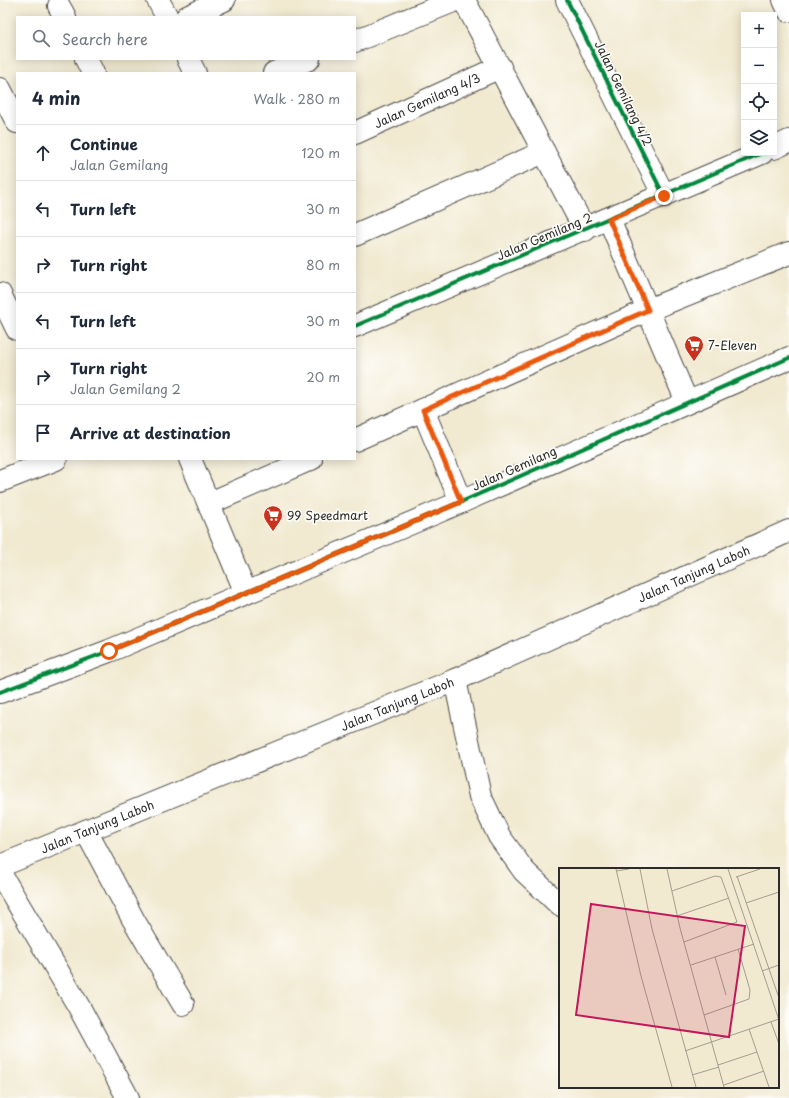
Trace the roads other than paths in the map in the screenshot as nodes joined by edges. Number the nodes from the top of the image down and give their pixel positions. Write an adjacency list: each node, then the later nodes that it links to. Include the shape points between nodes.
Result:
1 (158, 0): 8 (main road)
2 (224, 0): 9 (main road)
3 (456, 0): 10 (main road)
4 (464, 0): 14 (main road)
5 (567, 0): 25 (main road, Jalan Gemilang 4/2)
6 (784, 0): 7 (main road)
7 (789, 11)
8 (166, 16)
9 (189, 16)
10 (356, 41)
11 (86, 60): 15 (main road)
12 (188, 60): 16 (main road)
13 (306, 60): 17 (main road)
14 (500, 67): 20 (main road, Jalan Gemilang 4/3); 23 (main road)
15 (92, 72)
16 (194, 72)
17 (276, 72)
18 (0, 89): 19 (main road)
19 (16, 120)
20 (356, 133)
21 (789, 141): 22 (main road)
22 (777, 147)
23 (544, 152): 27 (main road); 28 (main road)
24 (755, 156): 25 (main road, Jalan Gemilang 2)
25 (664, 196): 26 (main road, Jalan Gemilang 2)
26 (609, 219): 27 (main road, Jalan Gemilang 2); 31 (main road)
27 (585, 230): 32 (main road, Jalan Gemilang 2)
28 (356, 236)
29 (789, 253): 31 (main road)
30 (0, 294): 33 (main road)
31 (648, 310): 35 (main road); 36 (main road)
32 (356, 326)
33 (16, 327)
34 (789, 358): 35 (main road, Jalan Gemilang)
35 (687, 402): 42 (main road, Jalan Gemilang)
36 (423, 410): 37 (main road); 42 (main road)
37 (356, 440)
38 (53, 460): 41 (main road)
39 (190, 460): 43 (main road)
40 (309, 460): 43 (main road)
41 (0, 481)
42 (461, 502): 45 (main road, Jalan Gemilang)
43 (210, 503): 45 (main road)
44 (789, 531): 46 (main road, Jalan Tanjung Laboh)
45 (246, 593): 47 (main road, Jalan Gemilang, via 109,651)
46 (455, 680): 48 (main road, Jalan Tanjung Laboh); 51 (main road, via 480,796 499,836 524,871)
47 (0, 692)
48 (86, 831): 49 (main road, Jalan Tanjung Laboh); 52 (main road, via 133,919)
49 (0, 866)
50 (0, 873): 53 (main road)
51 (559, 904)
52 (183, 1004)
53 (128, 1098)

